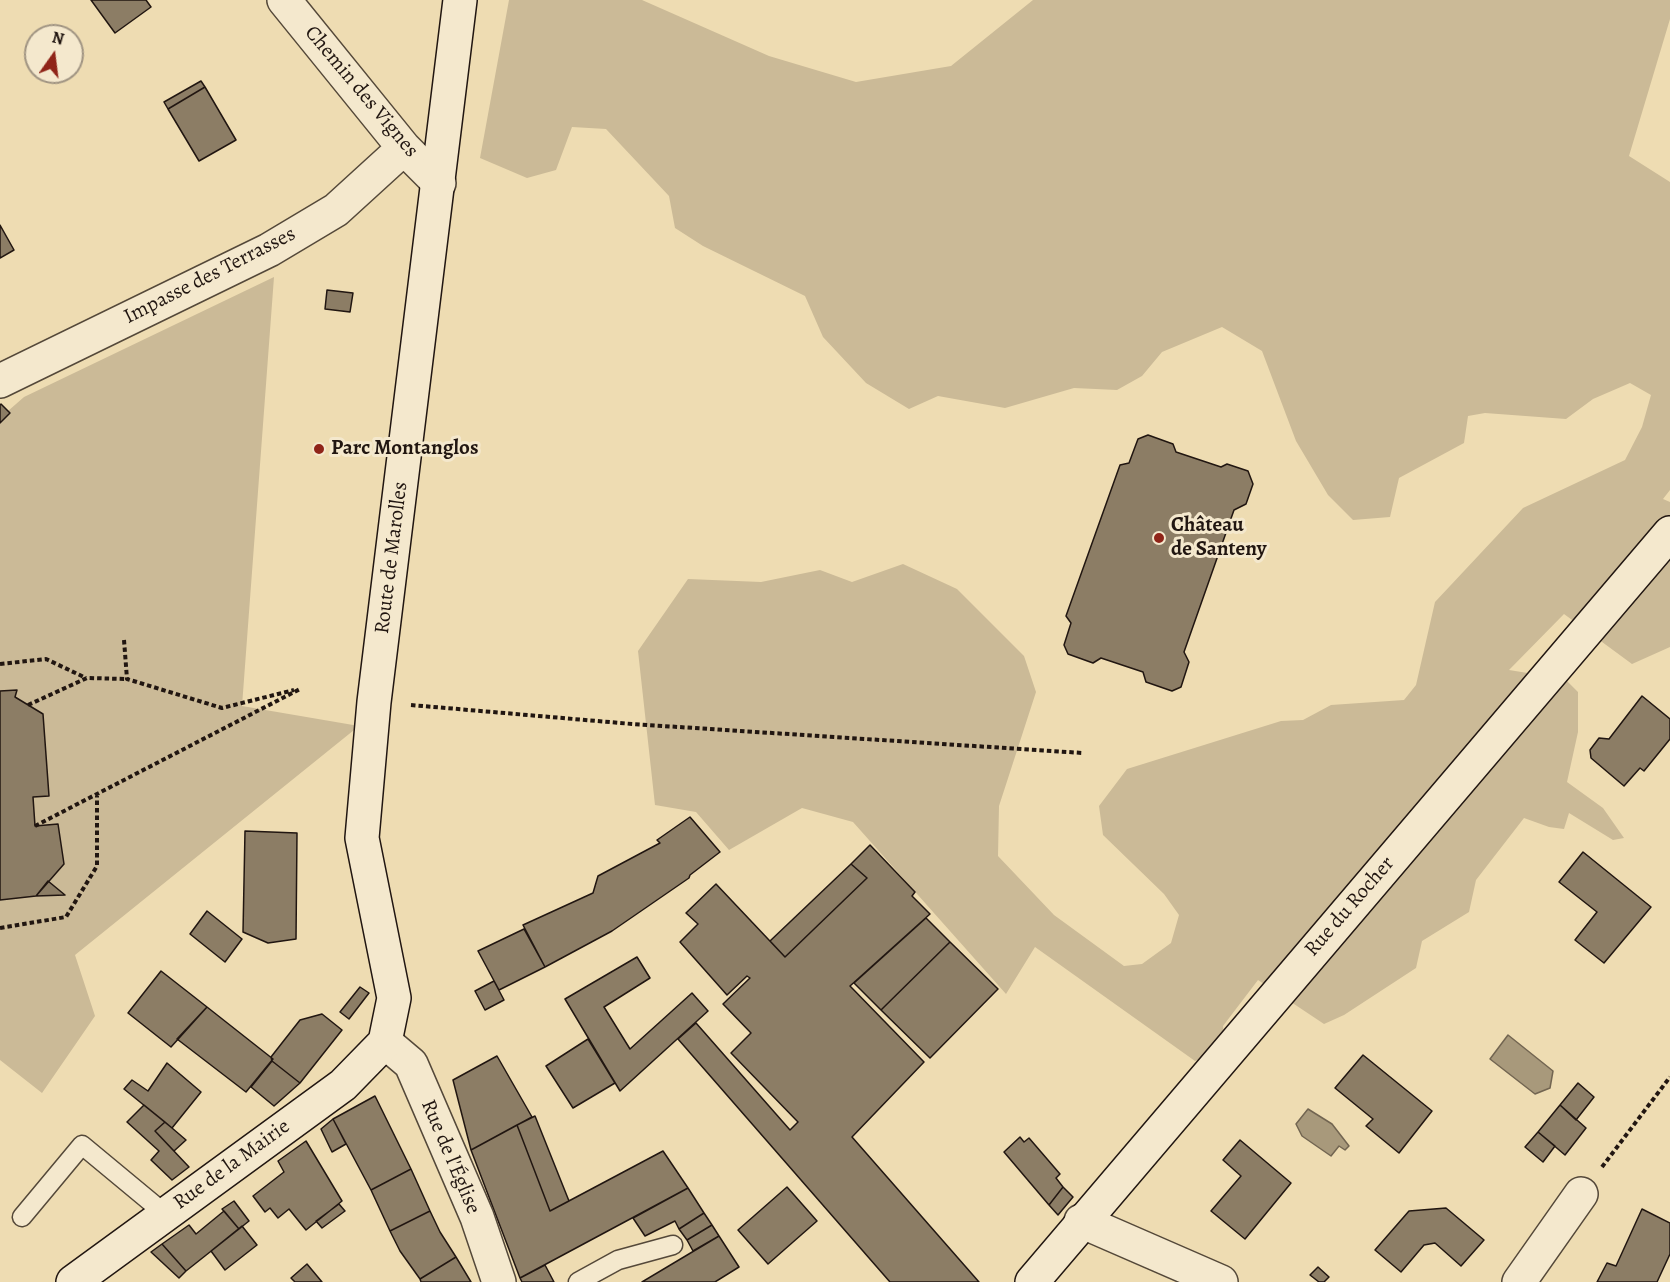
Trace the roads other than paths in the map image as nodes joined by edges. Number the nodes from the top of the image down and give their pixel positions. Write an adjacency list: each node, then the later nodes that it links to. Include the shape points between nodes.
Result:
1 (284, 0): 3 (street, Chemin des Vignes)
2 (460, 0): 4 (street, Route de Marolles)
3 (404, 148): 4 (street, Chemin des Vignes); 5 (street, Impasse des Terrasses, via 336,210 269,250)
4 (439, 183): 7 (street, Route de Marolles, via 374,702 362,838 394,998)
5 (0, 381)
6 (1670, 533): 11 (street, Rue du Rocher)
7 (385, 1042): 9 (street, Rue de la Mairie, via 343,1084); 14 (street, Rue de l'Église, via 411,1064 477,1217)
8 (1581, 1194): 18 (street)
9 (164, 1213): 10 (lane, via 82,1145); 13 (street, Rue de la Mairie)
10 (22, 1216)
11 (1082, 1221): 16 (street, Rue du Rocher); 17 (street)
12 (673, 1245): 15 (lane, via 618,1260)
13 (73, 1282)
14 (499, 1282)
15 (578, 1282)
16 (1032, 1282)
17 (1221, 1282)
18 (1519, 1282)

